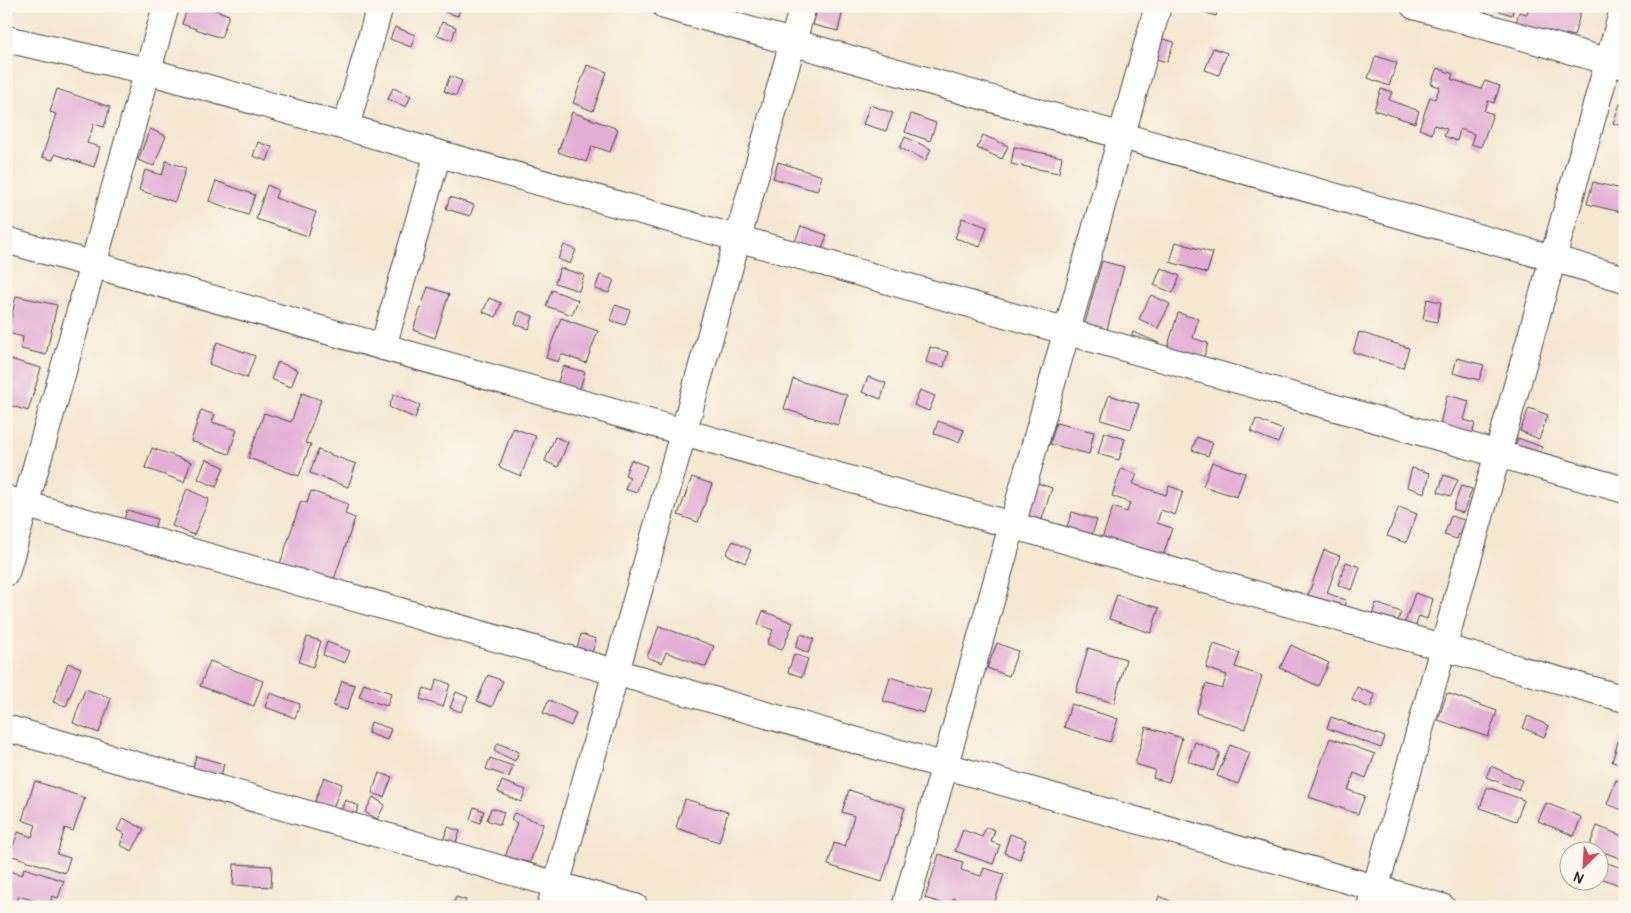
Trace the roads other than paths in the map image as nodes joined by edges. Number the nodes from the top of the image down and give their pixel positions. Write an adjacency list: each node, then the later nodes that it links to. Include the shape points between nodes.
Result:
1 (166, 6): 11 (street)
2 (380, 6): 12 (street)
3 (664, 6): 9 (street)
4 (803, 6): 9 (street)
5 (1158, 6): 13 (street)
6 (1414, 6): 10 (street)
7 (1624, 6): 10 (street)
8 (6, 39): 11 (street)
9 (793, 43): 13 (street); 15 (street)
10 (1616, 64): 17 (street)
11 (148, 71): 12 (street); 18 (street)
12 (346, 127): 14 (street)
13 (1122, 136): 17 (street); 20 (street)
14 (438, 153): 15 (street); 21 (street)
15 (738, 238): 20 (street); 22 (street)
16 (6, 240): 18 (street)
17 (1553, 258): 19 (street); 23 (street)
18 (93, 264): 21 (street); 25 (street)
19 (1625, 279)
20 (1067, 331): 23 (street); 26 (street)
21 (383, 347): 22 (street)
22 (684, 432): 26 (street); 29 (street)
23 (1498, 454): 24 (street); 28 (street)
24 (1625, 490)
25 (16, 502): 27 (street); 29 (street)
26 (1012, 526): 28 (street); 32 (street)
27 (6, 573)
28 (1443, 648): 30 (street); 34 (street)
29 (616, 672): 32 (street); 33 (street)
30 (1625, 699)
31 (6, 728): 33 (street)
32 (944, 765): 34 (street); 36 (street)
33 (553, 896): 35 (street)
34 (1373, 897): 37 (street)
35 (635, 907)
36 (905, 907)
37 (1442, 907)

